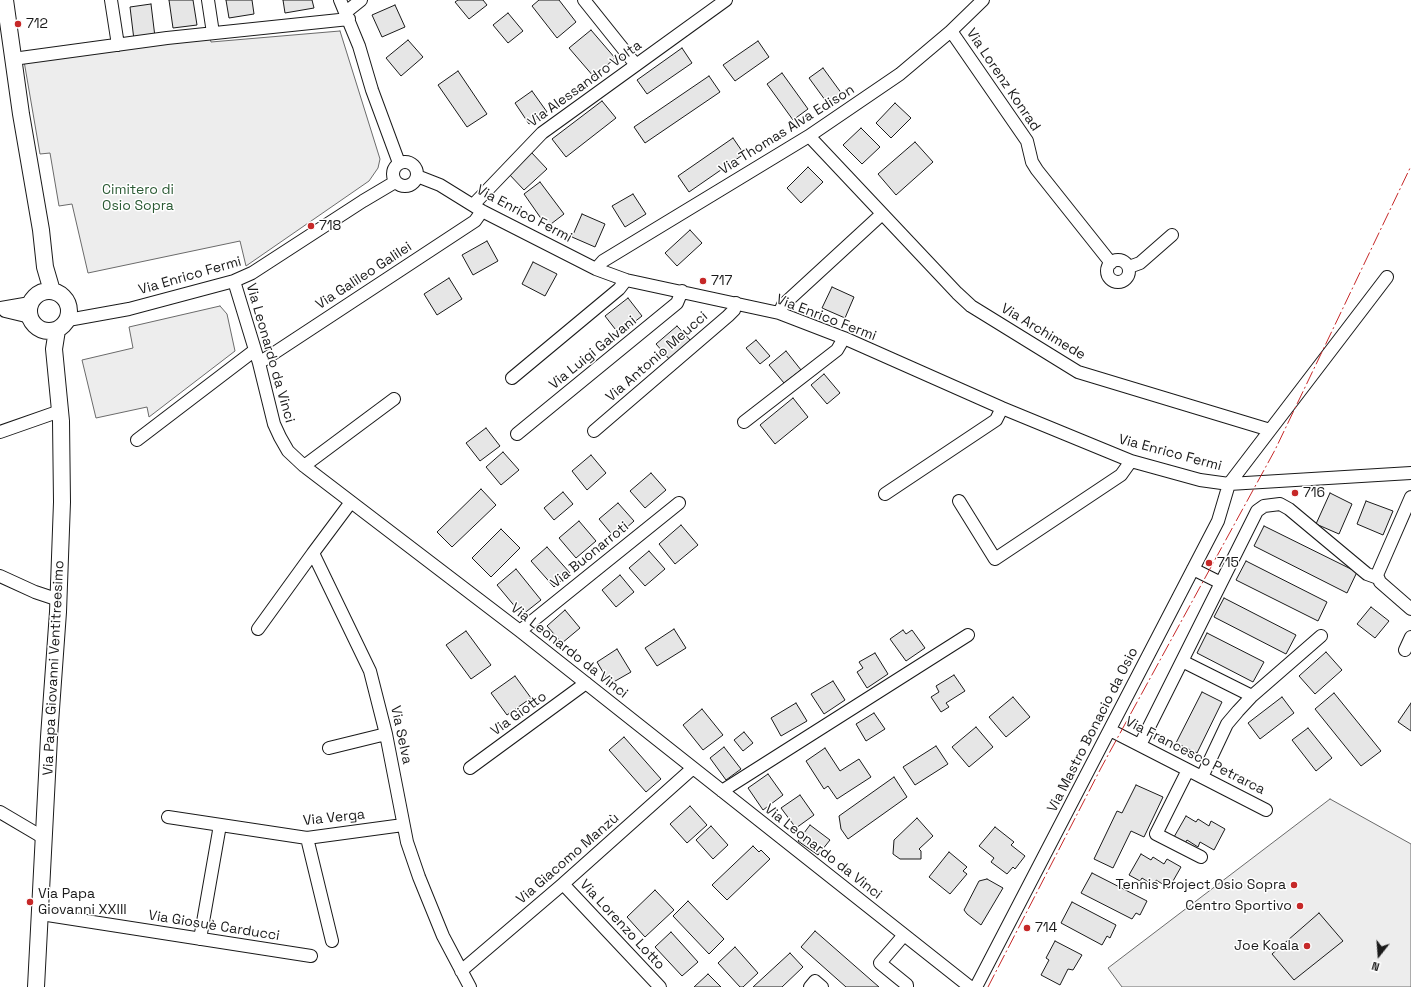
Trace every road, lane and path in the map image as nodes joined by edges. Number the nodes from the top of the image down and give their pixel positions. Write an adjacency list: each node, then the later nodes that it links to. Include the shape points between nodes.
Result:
1 (5, 0): 13 (street)
2 (111, 0): 12 (street)
3 (208, 0): 11 (street)
4 (340, 0): 9 (street)
5 (361, 0): 9 (street)
6 (584, 0): 14 (street)
7 (726, 0): 14 (street, Via Alessandro Volta)
8 (983, 0): 10 (street, Via Thomas Alva Edison)
9 (347, 16): 11 (street); 16 (street)
10 (951, 31): 15 (street, Via Thomas Alva Edison, via 900,74); 22 (street, Via Lorenz Konrad, via 1027,141 1032,162 1037,170)
11 (213, 33): 12 (street)
12 (118, 45): 13 (street)
13 (14, 58): 29 (street, via 45,267)
14 (636, 65): 19 (street, Via Alessandro Volta, via 542,133)
15 (809, 136): 20 (street, Via Archimede); 24 (street, Via Thomas Alva Edison, via 603,261)
16 (399, 163): 17 (street, via 405,162 414,166); 18 (street, via 393,170 392,177)
17 (417, 176): 18 (street, via 410,185 401,186); 19 (street, Via Enrico Fermi, via 440,185)
18 (395, 182): 27 (street, Via Enrico Fermi, via 252,274)
19 (478, 208): 24 (street, Via Enrico Fermi); 36 (street, Via Galileo Galilei, via 475,221)
20 (882, 214): 32 (street, via 782,305); 42 (street, Via Archimede, via 971,306 1063,365 1078,372)
21 (1172, 235): 23 (street, via 1140,263)
22 (1111, 263): 23 (street, via 1120,260); 23 (street, via 1107,273 1115,282 1128,278)
23 (1129, 267)
24 (596, 269): 26 (street, Via Enrico Fermi)
25 (1387, 277): 42 (street)
26 (626, 280): 28 (street, Via Enrico Fermi); 37 (street, via 619,289)
27 (234, 281): 33 (street, Via Enrico Fermi, via 129,308); 35 (street, Via Leonardo da Vinci)
28 (682, 291): 30 (street, Via Enrico Fermi); 45 (street, Via Luigi Galvani, via 677,303)
29 (38, 300): 31 (street); 33 (street, Via Papa Giovanni Ventitreesimo, via 35,326); 33 (street, Via Papa Giovanni Ventitreesimo, via 62,295 66,299)
30 (736, 303): 32 (street, Via Enrico Fermi); 43 (street, Via Antonio Meucci, via 728,316)
31 (0, 309)
32 (779, 313): 34 (street, Via Enrico Fermi)
33 (60, 322): 40 (street, Via Papa Giovanni Ventitreesimo, via 54,349)
34 (844, 338): 39 (street, Via Enrico Fermi); 41 (street, via 837,350)
35 (255, 350): 36 (street, Via Leonardo da Vinci); 46 (street)
36 (259, 363): 48 (street, Via Leonardo da Vinci, via 274,424 288,451)
37 (512, 378)
38 (394, 399): 48 (street)
39 (1002, 408): 47 (street, Via Enrico Fermi); 51 (street, via 996,420)
40 (60, 412): 44 (street); 61 (street, Via Papa Giovanni Ventitreesimo, via 62,502)
41 (744, 422)
42 (1270, 430): 50 (street)
43 (594, 431)
44 (0, 432)
45 (517, 434)
46 (137, 440)
47 (1130, 461): 50 (street, Via Enrico Fermi, via 1200,480); 53 (street, via 1121,475 996,559)
48 (304, 466): 54 (street, Via Leonardo da Vinci)
49 (1411, 473): 50 (street, Via Enrico Fermi)
50 (1229, 484): 57 (street, Via Mastro Bonacio da Osio, via 1218,521)
51 (885, 494)
52 (1411, 498): 59 (street, via 1379,566)
53 (959, 501)
54 (352, 502): 56 (street); 64 (street, Via Leonardo da Vinci)
55 (679, 502): 64 (street, Via Buonarroti)
56 (313, 553): 63 (street); 73 (street, Via Selva, via 370,670)
57 (1193, 569): 60 (street); 72 (street, Via Mastro Bonacio da Osio)
58 (0, 576): 61 (street)
59 (1378, 578): 60 (street, via 1367,574 1290,509 1280,504 1271,504 1257,511); 62 (street)
60 (1221, 583): 69 (street)
61 (58, 600): 86 (street, Via Papa Giovanni Ventitreesimo)
62 (1411, 609)
63 (258, 629)
64 (520, 631): 70 (street, Via Leonardo da Vinci)
65 (968, 636): 80 (street)
66 (1321, 636): 71 (street)
67 (1411, 637): 68 (street)
68 (1405, 650)
69 (1182, 661): 71 (street); 74 (street)
70 (586, 683): 76 (street, Via Giotto); 77 (street, Via Leonardo da Vinci)
71 (1252, 696): 79 (street, via 1228,724)
72 (1110, 730): 74 (street, Via Francesco Petrarca); 103 (street, Via Mastro Bonacio da Osio)
73 (386, 734): 75 (street); 85 (street, Via Selva)
74 (1140, 745): 78 (street, Via Francesco Petrarca)
75 (329, 748)
76 (470, 768)
77 (694, 768): 80 (street, Via Leonardo da Vinci); 89 (street, Via Giacomo Manzù)
78 (1188, 770): 79 (street, Via Francesco Petrarca); 88 (street, via 1156,834)
79 (1202, 777): 81 (street, Via Francesco Petrarca)
80 (722, 791): 91 (street, Via Leonardo da Vinci)
81 (1266, 810)
82 (0, 812): 86 (street)
83 (168, 817): 84 (street, Via Verga)
84 (220, 825): 87 (street, Via Verga); 92 (street)
85 (403, 825): 87 (street, Via Verga); 95 (street, Via Selva, via 419,878 446,943)
86 (44, 838): 90 (street, Via Papa Giovanni Ventitreesimo)
87 (307, 838): 93 (street)
88 (1201, 858)
89 (563, 884): 95 (street, Via Giacomo Manzù); 98 (street, Via Lorenzo Lotto)
90 (41, 914): 92 (street, Via Giosuè Carducci); 96 (street, Via Papa Giovanni Ventitreesimo)
91 (904, 935): 101 (street, via 880,963); 102 (street, Via Leonardo da Vinci)
92 (200, 939): 94 (street, Via Giosuè Carducci)
93 (332, 941)
94 (311, 956)
95 (461, 971): 97 (street, Via Selva)
96 (36, 987)
97 (470, 987)
98 (660, 987)
99 (810, 987): 100 (street, via 815,981)
100 (822, 987)
101 (907, 987)
102 (970, 987)
103 (976, 987)

